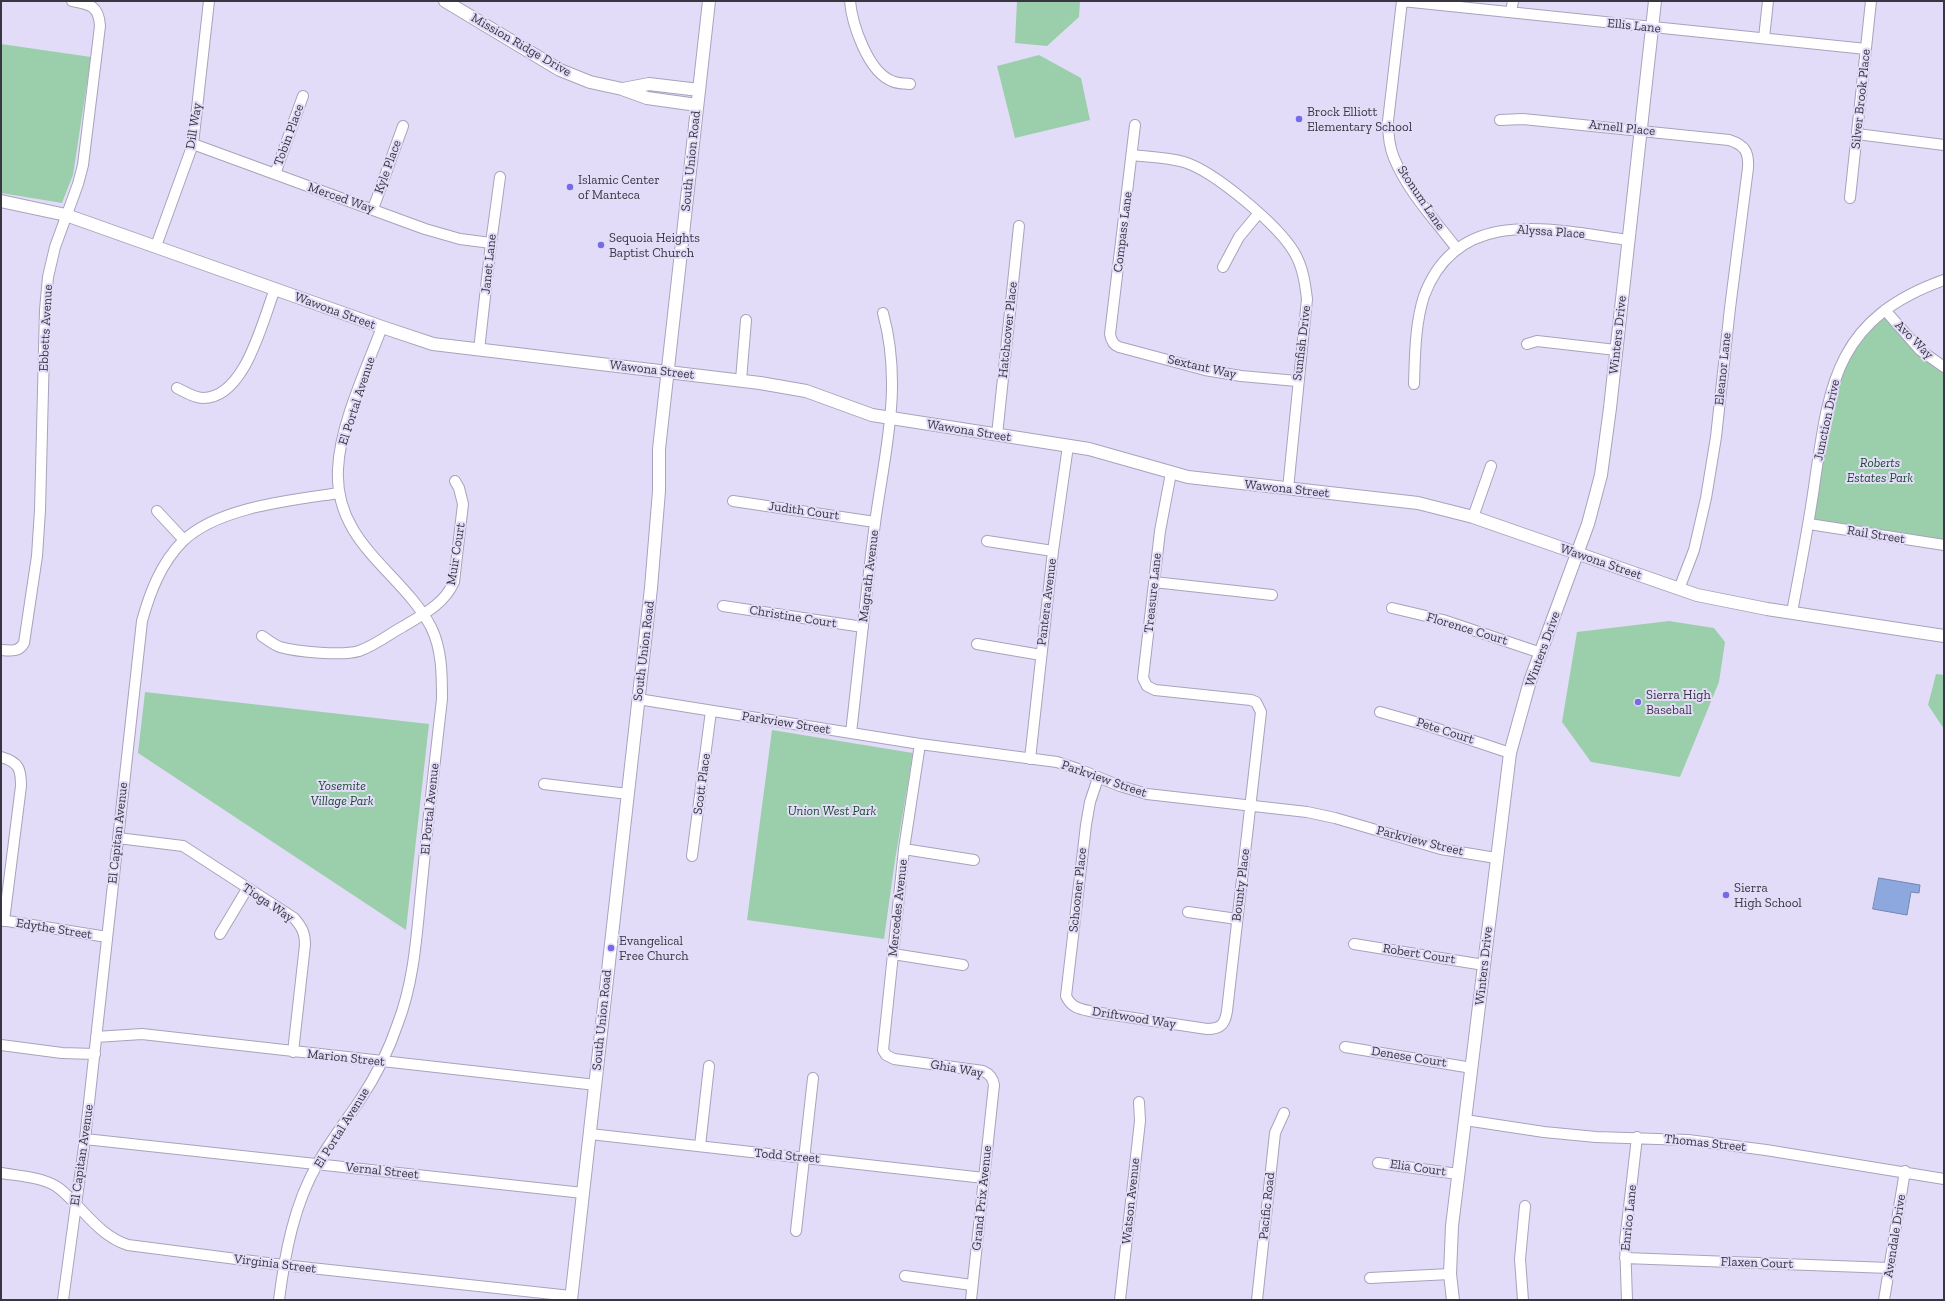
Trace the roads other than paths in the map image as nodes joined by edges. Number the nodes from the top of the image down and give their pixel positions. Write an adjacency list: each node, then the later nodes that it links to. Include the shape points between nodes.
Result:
1 (72, 1): 35 (street, Ebbetts Avenue, via 90,5 97,11 100,26 83,165)
2 (209, 1): 25 (street, Dill Way)
3 (445, 1): 16 (street, Mission Ridge Drive, via 560,70 590,82)
4 (709, 1): 17 (street, South Union Road)
5 (850, 1): 15 (street, via 856,32 866,54 888,79)
6 (1402, 1): 11 (street, Ellis Lane); 40 (street, Stonum Lane, via 1388,121 1389,140 1406,181)
7 (1513, 1): 11 (street)
8 (1655, 1): 12 (street, Winters Drive)
9 (1768, 1): 13 (street)
10 (1871, 1): 14 (street, Silver Brook Place)
11 (1511, 12): 12 (street, Ellis Lane)
12 (1652, 28): 13 (street, Ellis Lane); 23 (street, Winters Drive)
13 (1764, 38): 14 (street, Ellis Lane)
14 (1866, 49): 24 (street, Silver Brook Place)
15 (910, 84)
16 (622, 89): 17 (street, Mission Ridge Drive, via 649,84); 19 (street, Mission Ridge Drive, via 647,98)
17 (699, 90): 19 (street, South Union Road)
18 (303, 96): 29 (street, Tobin Place)
19 (697, 104): 53 (street, South Union Road)
20 (1500, 120): 23 (street, Arnell Place, via 1523,119)
21 (1135, 125): 28 (street, Compass Lane)
22 (403, 126): 33 (street, Kyle Place)
23 (1641, 130): 27 (street, Arnell Place, via 1729,140); 37 (street, Winters Drive)
24 (1857, 134): 26 (street); 31 (street, Silver Brook Place)
25 (193, 144): 29 (street, Merced Way); 39 (street, Dill Way)
26 (1944, 145)
27 (1743, 146): 77 (street, Eleanor Lane, via 1748,158 1748,168 1716,437 1699,532)
28 (1132, 155): 34 (street, Sunfish Drive, via 1170,159 1199,169 1228,187); 48 (street, Compass Lane)
29 (275, 174): 33 (street, Merced Way)
30 (500, 177): 38 (street, Janet Lane)
31 (1850, 198)
32 (1, 201): 35 (street, Wawona Street)
33 (373, 209): 38 (street, Merced Way, via 425,229 460,239)
34 (1258, 214): 41 (street, via 1239,237); 55 (street, Sunfish Drive, via 1279,232 1294,252 1305,280 1306,322)
35 (66, 215): 39 (street, Wawona Street); 87 (street, Ebbetts Avenue, via 55,247 45,310 37,556 24,643 18,650)
36 (1019, 226): 59 (street, Hatchcover Place)
37 (1628, 240): 40 (street, Alyssa Place, via 1546,229 1515,228 1492,232); 51 (street, Winters Drive)
38 (491, 243): 50 (street, Janet Lane)
39 (156, 246): 43 (street, Wawona Street)
40 (1457, 249): 56 (street, Alyssa Place, via 1438,270 1424,298 1416,340)
41 (1223, 267)
42 (1944, 280): 44 (street, Junction Drive, via 1905,296)
43 (275, 289): 47 (street, Wawona Street); 57 (street, via 248,361 238,379 217,395 202,398)
44 (1885, 310): 52 (street, Avo Way, via 1920,350); 70 (street, Junction Drive, via 1854,342 1838,368 1823,424)
45 (883, 313): 58 (street, Magrath Avenue, via 892,357)
46 (746, 320): 54 (street)
47 (382, 327): 50 (street, Wawona Street, via 433,344); 65 (street, El Portal Avenue, via 341,442)
48 (1111, 339): 55 (street, Sextant Way, via 1119,347 1204,370)
49 (1527, 344): 51 (street, via 1537,342)
50 (479, 350): 53 (street, Wawona Street)
51 (1616, 350): 75 (street, Winters Drive, via 1601,475 1588,524)
52 (1944, 367)
53 (669, 372): 54 (street, Wawona Street); 90 (street, South Union Road, via 659,448 660,491 652,588)
54 (740, 380): 58 (street, Wawona Street, via 806,391 872,415)
55 (1297, 381): 64 (street, Sunfish Drive)
56 (1414, 384)
57 (177, 388)
58 (891, 419): 59 (street, Wawona Street); 69 (street, Magrath Avenue)
59 (997, 435): 60 (street, Wawona Street)
60 (1068, 446): 62 (street, Wawona Street, via 1103,452); 74 (street, Pantera Avenue)
61 (1491, 466): 68 (street)
62 (1171, 473): 64 (street, Wawona Street); 76 (street, Treasure Lane)
63 (455, 481): 82 (street, Muir Court, via 463,504 454,582 444,598)
64 (1288, 489): 68 (street, Wawona Street, via 1418,503)
65 (339, 493): 71 (street, El Capitan Avenue, via 259,506 224,517); 82 (street, El Portal Avenue, via 346,518 359,541)
66 (733, 501): 69 (street, Judith Court)
67 (157, 511): 71 (street)
68 (1473, 518): 75 (street, Wawona Street)
69 (875, 522): 83 (street, Magrath Avenue)
70 (1809, 524): 73 (street, Rail Street); 81 (street, Junction Drive)
71 (184, 540): 103 (street, El Capitan Avenue, via 157,578 142,621)
72 (987, 540): 74 (street)
73 (1944, 545)
74 (1054, 551): 89 (street, Pantera Avenue)
75 (1576, 554): 77 (street, Wawona Street); 88 (street, Winters Drive)
76 (1154, 582): 78 (street); 93 (street, Treasure Lane, via 1143,678 1148,686 1155,690 1251,700 1256,702)
77 (1679, 589): 81 (street, Wawona Street, via 1697,595)
78 (1272, 595)
79 (723, 606): 83 (street, Christine Court)
80 (1392, 608): 88 (street, Florence Court, via 1443,620)
81 (1792, 612): 85 (street, Wawona Street)
82 (423, 616): 84 (street, Muir Court, via 358,651 336,653 279,647); 126 (street, El Portal Avenue, via 437,644 442,669 442,699 416,944 408,989)
83 (863, 628): 94 (street, Magrath Avenue)
84 (262, 636)
85 (1944, 636)
86 (977, 644): 89 (street)
87 (1, 650)
88 (1541, 653): 96 (street, Winters Drive)
89 (1041, 655): 98 (street, Pantera Avenue)
90 (638, 699): 91 (street, Parkview Street); 101 (street, South Union Road)
91 (711, 711): 94 (street, Parkview Street); 105 (street, Scott Place)
92 (1380, 712): 96 (street, Pete Court)
93 (1261, 719): 102 (street, Bounty Place)
94 (851, 733): 95 (street, Parkview Street)
95 (920, 744): 98 (street, Parkview Street); 104 (street, Mercedes Avenue)
96 (1510, 753): 106 (street, Winters Drive)
97 (1, 757): 111 (street, via 14,762 21,771)
98 (1030, 759): 99 (street, Parkview Street, via 1057,762)
99 (1098, 778): 102 (street, Parkview Street, via 1147,794); 118 (street, Schooner Place, via 1086,825 1066,996)
100 (544, 784): 101 (street)
101 (628, 794): 130 (street, South Union Road)
102 (1250, 806): 106 (street, Parkview Street, via 1307,812 1441,849); 110 (street, Bounty Place)
103 (118, 838): 108 (street, Tioga Way, via 183,846); 113 (street, El Capitan Avenue)
104 (904, 849): 107 (street); 115 (street, Mercedes Avenue)
105 (692, 856)
106 (1496, 858): 117 (street, Winters Drive)
107 (974, 860)
108 (248, 889): 112 (street); 123 (street, Tioga Way, via 294,918 302,926 305,936)
109 (1188, 912): 110 (street)
110 (1237, 919): 119 (street, Bounty Place, via 1226,1020 1217,1029)
111 (2, 921): 113 (street, Edythe Street)
112 (220, 934)
113 (107, 937): 120 (street, El Capitan Avenue)
114 (1354, 944): 117 (street, Robert Court)
115 (893, 954): 116 (street); 125 (street, Mercedes Avenue, via 883,1050 894,1059)
116 (963, 965)
117 (1484, 965): 128 (street, Winters Drive)
118 (1070, 1003): 119 (street, Driftwood Way, via 1079,1009)
119 (1200, 1028)
120 (96, 1037): 123 (street, Marion Street, via 142,1034); 124 (street, El Capitan Avenue)
121 (1, 1045): 124 (street, via 62,1053)
122 (1345, 1047): 128 (street, Denese Court)
123 (293, 1052): 126 (street, Marion Street)
124 (94, 1054): 137 (street, El Capitan Avenue)
125 (901, 1060): 131 (street, Ghia Way, via 988,1073 993,1079)
126 (382, 1062): 130 (street, Marion Street); 141 (street, El Portal Avenue, via 361,1099)
127 (709, 1066): 138 (street)
128 (1472, 1068): 134 (street, Winters Drive)
129 (813, 1078): 139 (street)
130 (596, 1085): 135 (street, South Union Road)
131 (993, 1097): 145 (street, Grand Prix Avenue)
132 (1139, 1102): 162 (street, Watson Avenue, via 1140,1121)
133 (1284, 1114): 163 (street, Pacific Road, via 1275,1133)
134 (1465, 1120): 136 (street, Thomas Street, via 1544,1132 1596,1137); 144 (street, Winters Drive)
135 (590, 1134): 138 (street, Todd Street); 147 (street, South Union Road)
136 (1637, 1137): 142 (street, Thomas Street, via 1688,1140); 151 (street, Enrico Lane)
137 (85, 1139): 141 (street, Vernal Street); 148 (street, El Capitan Avenue)
138 (700, 1146): 139 (street, Todd Street)
139 (804, 1157): 145 (street, Todd Street); 150 (street)
140 (1378, 1163): 144 (street, Elia Court)
141 (317, 1164): 147 (street, Vernal Street); 152 (street, El Portal Avenue, via 296,1214)
142 (1905, 1171): 146 (street, Thomas Street); 153 (street, Avendale Drive)
143 (1, 1173): 148 (street, Virginia Street, via 48,1182 59,1188)
144 (1458, 1174): 154 (street, Winters Drive)
145 (984, 1178): 157 (street, Grand Prix Avenue)
146 (1944, 1178)
147 (583, 1193): 158 (street, South Union Road)
148 (75, 1205): 152 (street, Virginia Street, via 114,1240 128,1245); 159 (street, El Capitan Avenue)
149 (1525, 1206): 165 (street, via 1520,1259)
150 (796, 1231)
151 (1625, 1258): 153 (street, Flaxen Court); 166 (street, Enrico Lane)
152 (283, 1265): 158 (street, Virginia Street); 160 (street, El Portal Avenue)
153 (1888, 1268): 167 (street, Avendale Drive)
154 (1450, 1274): 156 (street); 164 (street, Winters Drive)
155 (905, 1276): 157 (street)
156 (1370, 1278)
157 (972, 1284): 161 (street, Grand Prix Avenue)
158 (571, 1298)
159 (63, 1300)
160 (279, 1300)
161 (971, 1300)
162 (1120, 1300)
163 (1257, 1300)
164 (1453, 1300)
165 (1523, 1300)
166 (1627, 1300)
167 (1884, 1300)

